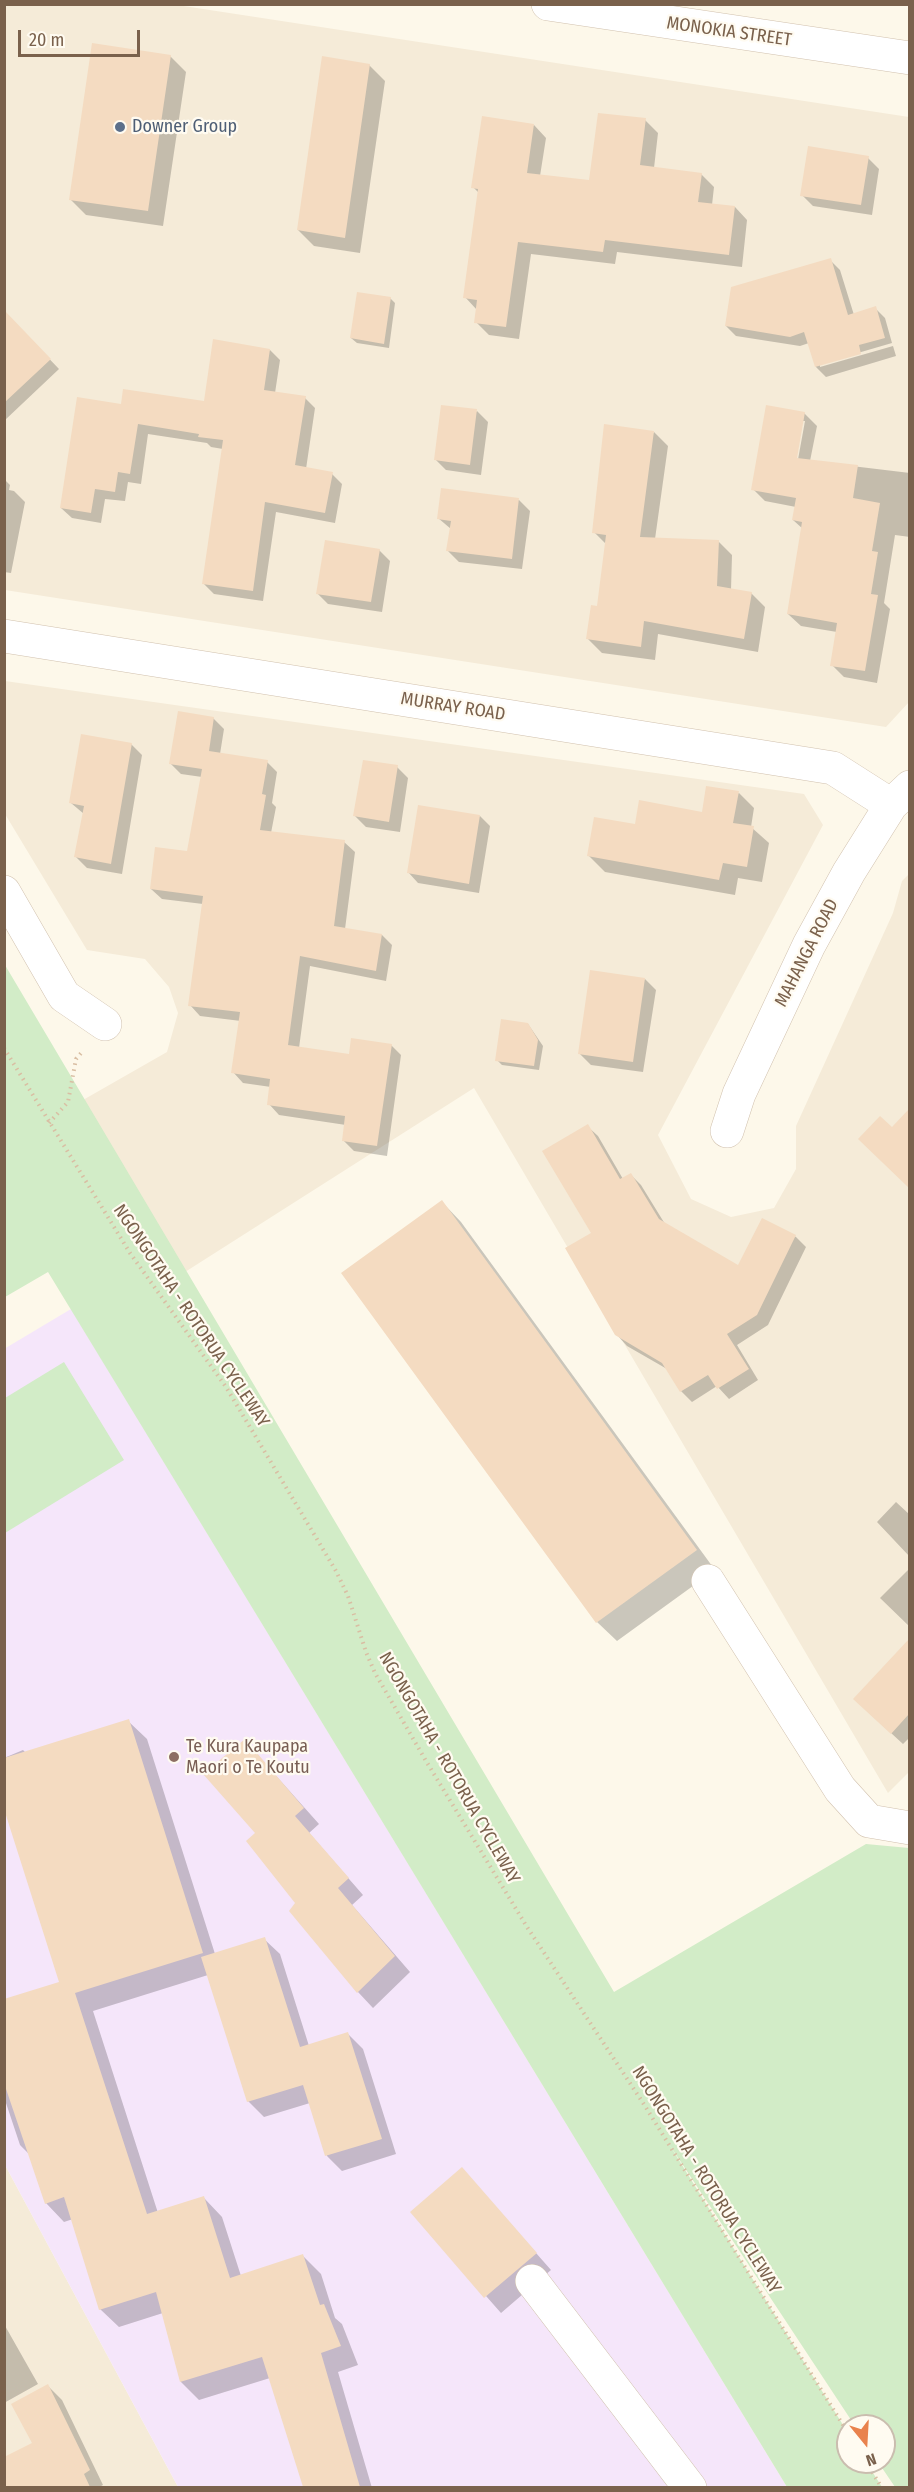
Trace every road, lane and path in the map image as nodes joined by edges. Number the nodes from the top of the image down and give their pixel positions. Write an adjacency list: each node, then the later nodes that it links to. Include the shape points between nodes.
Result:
1 (548, 4): 2 (street, MONOKIA STREET)
2 (673, 14): 3 (street, MONOKIA STREET)
3 (909, 58)
4 (4, 636): 5 (street, MURRAY ROAD, via 833,768)
5 (900, 796): 10 (street, MAHANGA ROAD, via 849,872 809,945 739,1094)
6 (4, 892): 7 (street, via 64,996)
7 (105, 1024): 9 (path, via 76,1059 68,1102)
8 (4, 1048): 9 (path, NGONGOTAHA - ROTORUA CYCLEWAY)
9 (49, 1123): 14 (path, NGONGOTAHA - ROTORUA CYCLEWAY, via 137,1263 226,1387 336,1570 375,1672 426,1761)
10 (727, 1131)
11 (708, 1581): 12 (street, via 840,1788 869,1821)
12 (909, 1828)
13 (532, 2281): 16 (street)
14 (836, 2414)
15 (874, 2474): 17 (path)
16 (690, 2487)
17 (882, 2487)

